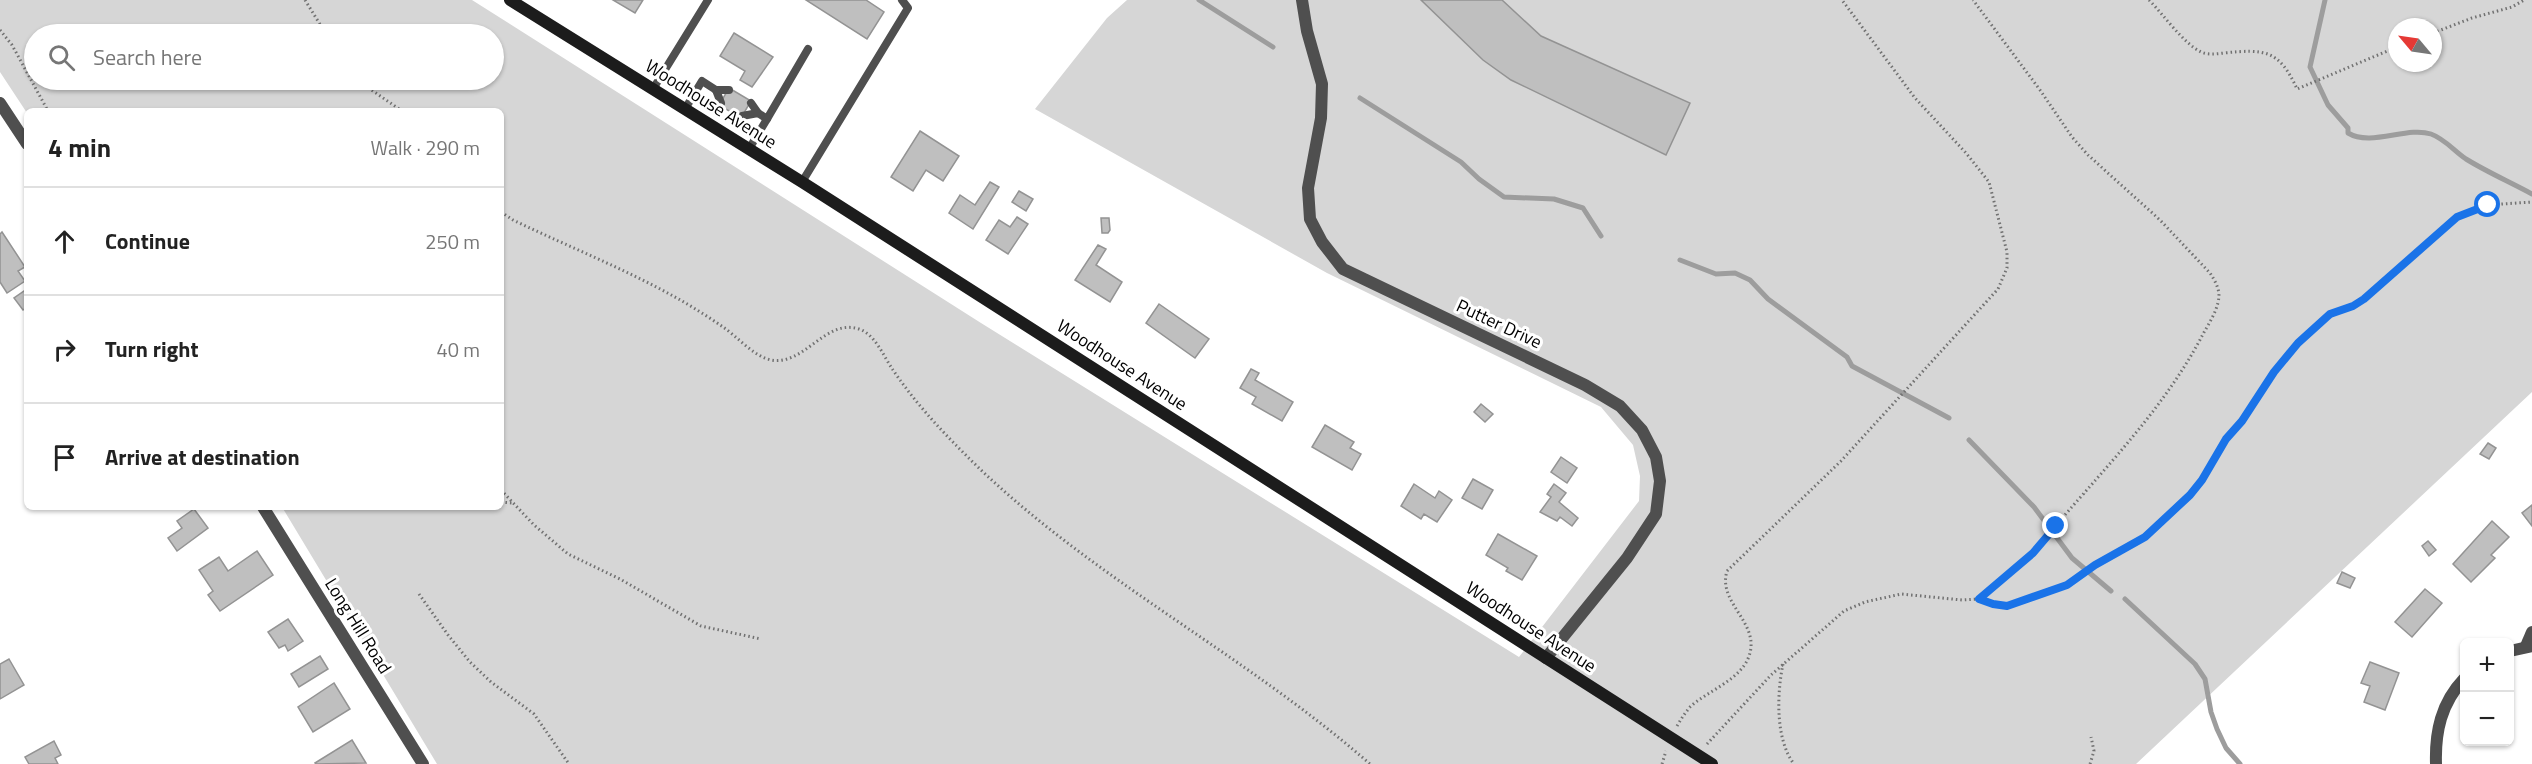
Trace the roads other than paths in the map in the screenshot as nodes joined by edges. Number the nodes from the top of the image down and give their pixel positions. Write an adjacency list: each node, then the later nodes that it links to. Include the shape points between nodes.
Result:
1 (510, 0): 6 (main road, Woodhouse Avenue)
2 (708, 0): 6 (lane)
3 (902, 0): 18 (lane, via 908,9)
4 (1302, 0): 23 (street, Putter Drive, via 1322,84 1321,118 1308,188 1310,219 1322,242 1343,268 1585,385 1620,406 1642,430 1656,457 1660,481 1656,514 1627,558)
5 (808, 49): 15 (lane)
6 (653, 89): 12 (main road, Woodhouse Avenue)
7 (716, 90): 8 (lane); 10 (lane); 12 (lane, via 702,81)
8 (729, 90)
9 (0, 103): 16 (street)
10 (721, 103)
11 (751, 103): 13 (lane)
12 (686, 109): 17 (main road, Woodhouse Avenue)
13 (758, 113): 14 (lane); 15 (lane)
14 (742, 116)
15 (767, 119): 17 (lane)
16 (24, 139)
17 (749, 149): 18 (main road, Woodhouse Avenue)
18 (802, 182): 23 (main road, Woodhouse Avenue)
19 (265, 510): 25 (street, Long Hill Road)
20 (2532, 632): 21 (street)
21 (2529, 646): 22 (street)
22 (2514, 650)
23 (1546, 658): 26 (main road, Woodhouse Avenue)
24 (2460, 684): 27 (street, via 2442,712 2435,740)
25 (423, 764)
26 (1712, 764)
27 (2436, 764)

